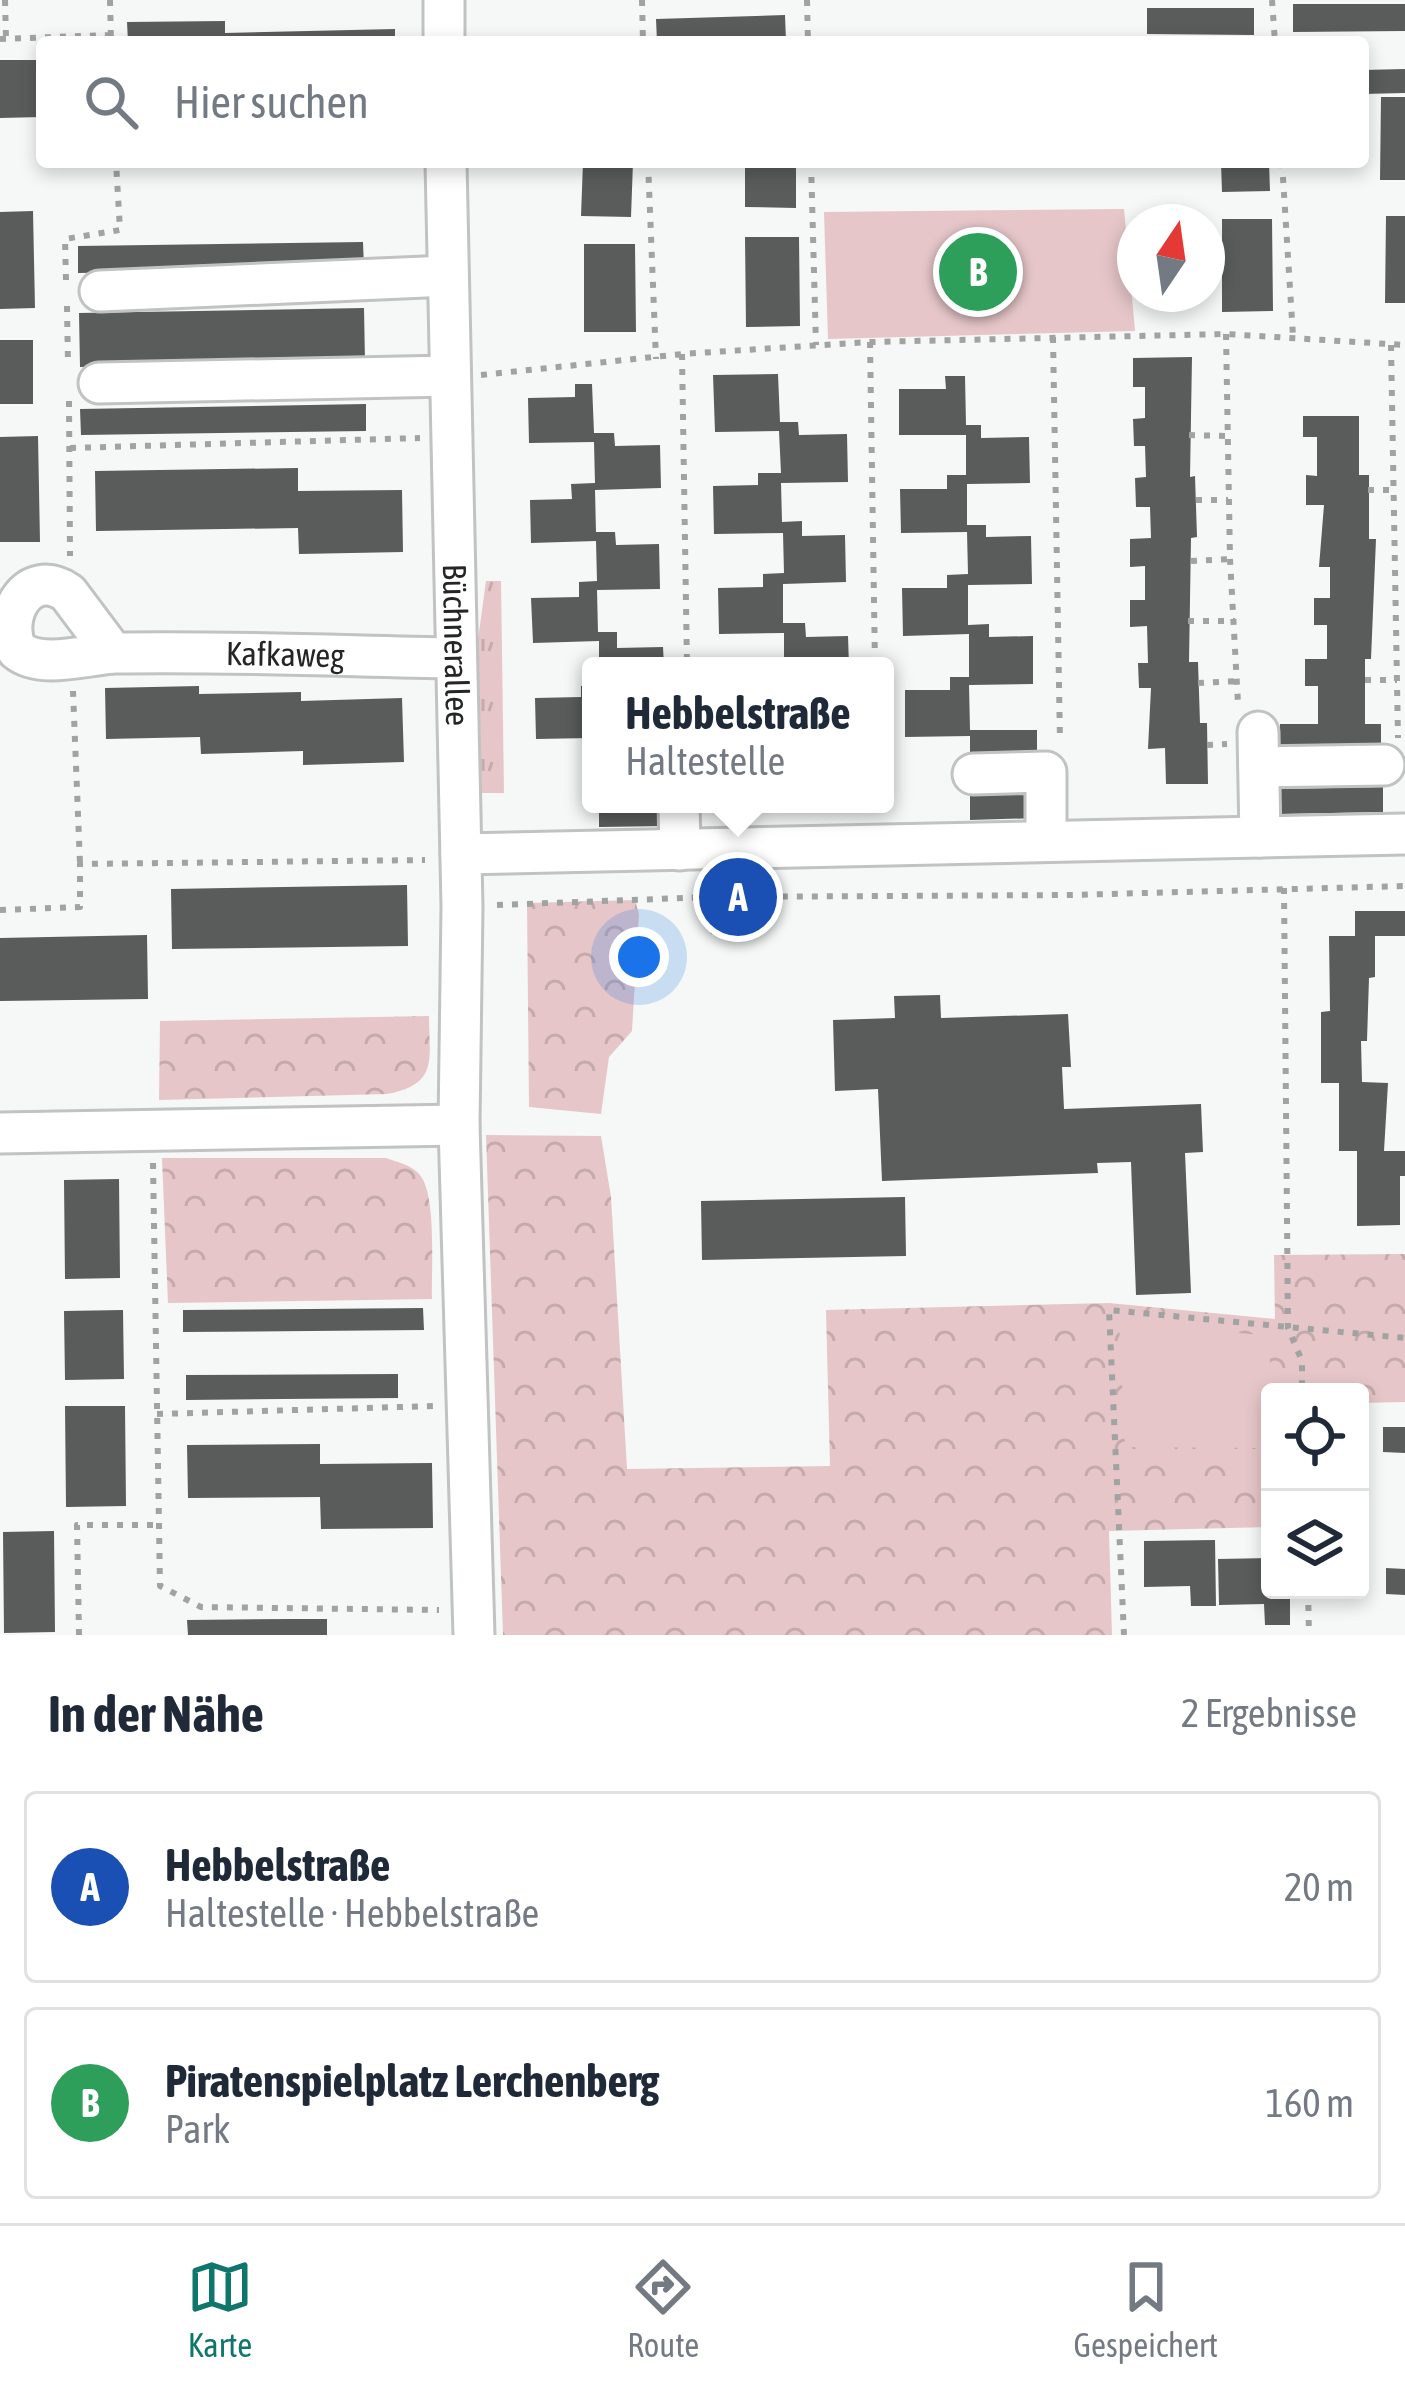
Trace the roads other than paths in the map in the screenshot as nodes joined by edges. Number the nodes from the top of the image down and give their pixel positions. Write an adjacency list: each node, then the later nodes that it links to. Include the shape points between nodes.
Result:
1 (444, 0): 2 (street)
2 (444, 36)
3 (446, 168): 4 (street, Büchnerallee)
4 (448, 276): 5 (street); 6 (street, Büchnerallee)
5 (100, 291)
6 (457, 376): 7 (street); 9 (street, Büchnerallee)
7 (99, 383)
8 (113, 653): 8 (street, Kafkaweg, via 58,587 35,585 12,598 4,616 15,649 39,658); 9 (street, Kafkaweg)
9 (457, 658): 17 (street, Büchnerallee)
10 (1391, 755): 14 (street, via 1259,749)
11 (973, 774): 15 (street, via 1046,772)
12 (679, 813): 16 (street)
13 (1405, 834): 14 (street)
14 (1260, 837): 15 (street)
15 (1046, 840): 16 (street)
16 (680, 850): 17 (street)
17 (448, 857): 18 (street, Büchnerallee)
18 (459, 1125): 19 (street); 20 (street, Büchnerallee)
19 (0, 1133)
20 (462, 1622)

